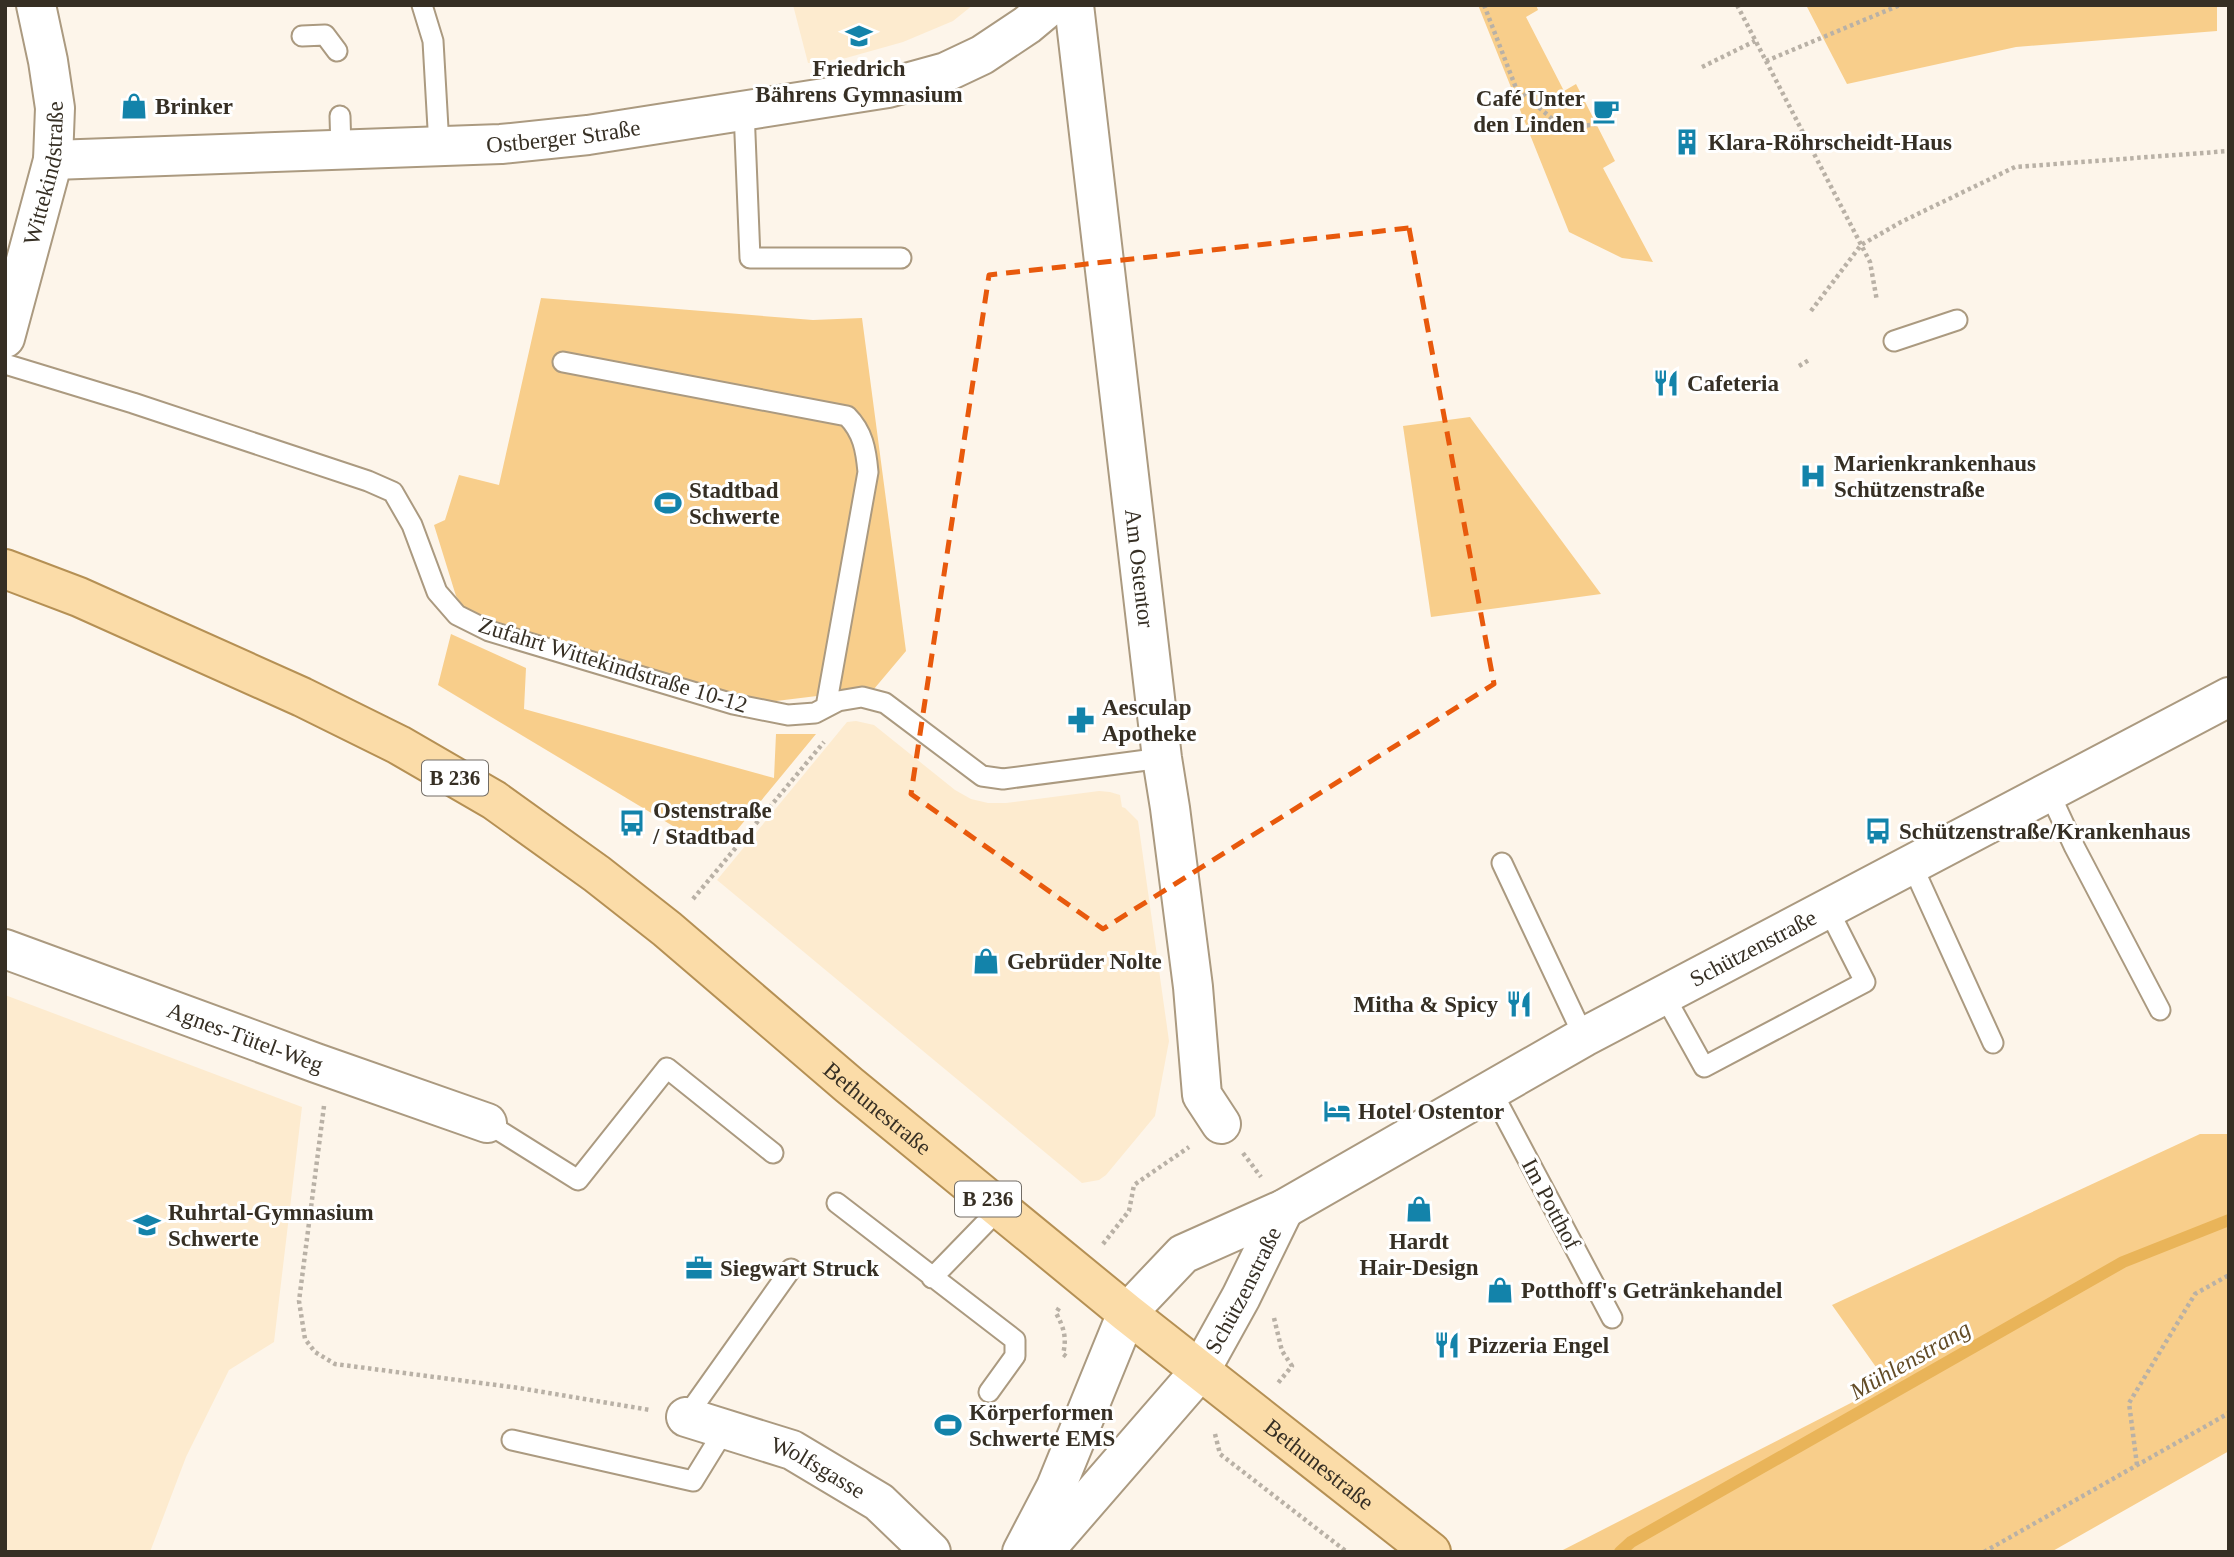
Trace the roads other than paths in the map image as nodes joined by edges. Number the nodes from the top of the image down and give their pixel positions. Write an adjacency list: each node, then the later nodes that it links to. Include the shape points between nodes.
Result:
1 (36, 5): 9 (street, Wittekindstraße, via 55,108)
2 (422, 5): 8 (lane, via 433,41)
3 (1051, 5): 7 (street, Ostberger Straße, via 982,55 946,72 888,88)
4 (1073, 5): 19 (street, Am Ostentor)
5 (302, 36): 6 (lane, via 325,35)
6 (337, 51)
7 (744, 110): 8 (street, Ostberger Straße, via 551,140); 10 (lane, via 750,258)
8 (439, 146): 9 (street, Ostberger Straße, via 340,133)
9 (52, 160): 12 (street, Wittekindstraße)
10 (901, 258)
11 (1957, 320): 13 (lane)
12 (5, 338)
13 (1894, 341)
14 (564, 362): 18 (lane, via 847,416 857,426 868,471)
15 (5, 364): 18 (lane, Zufahrt Wittekindstraße 10-12, via 393,492 412,525 437,592 457,615 489,631 733,704 788,715 815,713)
16 (5, 569): 34 (main road, Bethunestraße / B 236, via 79,597 302,697 399,745 494,800 667,929)
17 (2229, 698): 20 (street, Schützenstraße)
18 (826, 707): 19 (lane, Zufahrt Wittekindstraße 10-12, via 862,696 885,703 982,776 1003,779)
19 (1162, 758): 31 (street, Am Ostentor, via 1193,987 1202,1096)
20 (2049, 792): 22 (street, Schützenstraße); 26 (lane)
21 (1502, 863): 27 (lane)
22 (1912, 865): 23 (street, Schützenstraße); 28 (lane)
23 (1828, 909): 25 (street, Schützenstraße); 25 (lane, via 1865,982 1704,1067)
24 (5, 949): 30 (street, Agnes-Tütel-Weg)
25 (1664, 995): 27 (street, Schützenstraße)
26 (2160, 1010)
27 (1584, 1037): 29 (street, Schützenstraße)
28 (1993, 1043)
29 (1491, 1090): 35 (street, Schützenstraße); 39 (lane, Im Potthof)
30 (487, 1123): 32 (lane, via 578,1181 667,1068)
31 (1222, 1124)
32 (773, 1153)
33 (837, 1203): 37 (lane)
34 (1000, 1208): 37 (lane); 38 (main road, Bethunestraße / B 236)
35 (1284, 1209): 38 (street, Schützenstraße, via 1184,1254); 40 (street, Schützenstraße)
36 (791, 1269): 42 (lane)
37 (932, 1278): 41 (lane, via 1015,1340 1015,1356)
38 (1127, 1313): 40 (main road, Bethunestraße / B 236); 46 (street, via 1056,1487)
39 (1612, 1318)
40 (1200, 1371): 47 (street, Schützenstraße); 48 (main road, Bethunestraße / B 236)
41 (989, 1392)
42 (686, 1417): 43 (street, Wolfsgasse)
43 (725, 1429): 44 (lane, via 693,1481); 45 (street, Wolfsgasse, via 792,1450 814,1463 879,1502)
44 (512, 1440)
45 (931, 1552)
46 (1022, 1552)
47 (1043, 1552)
48 (1431, 1552)

